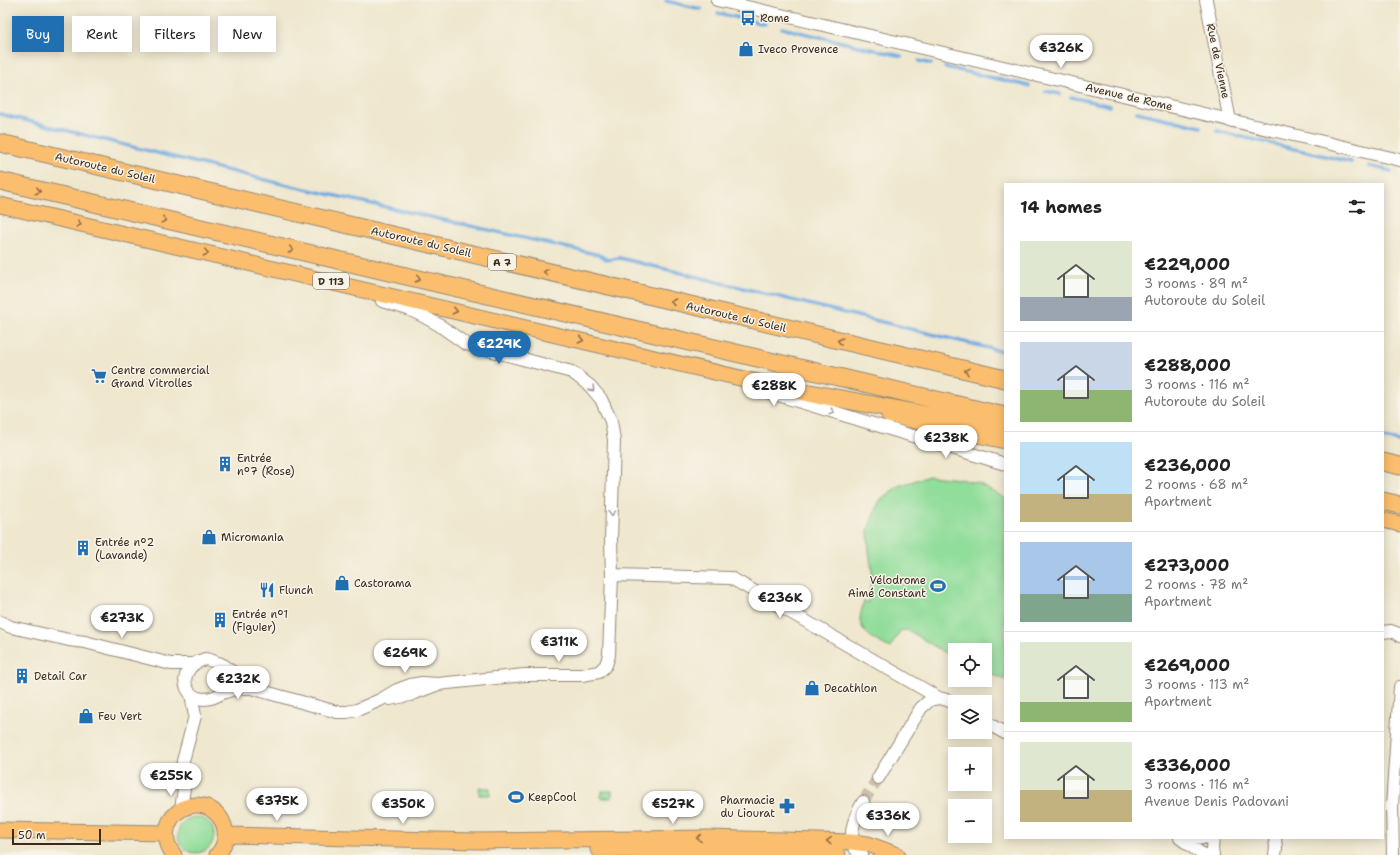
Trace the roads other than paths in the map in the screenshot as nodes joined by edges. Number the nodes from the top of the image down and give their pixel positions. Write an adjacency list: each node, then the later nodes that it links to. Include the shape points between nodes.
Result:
1 (717, 0): 3 (street, Avenue de Rome)
2 (1206, 0): 3 (street, Rue de Vienne)
3 (1230, 121): 5 (street, Avenue de Rome)
4 (0, 143): 10 (highway, Autoroute du Soleil / A 7, one-way to 4)
5 (1400, 160)
6 (0, 182): 12 (highway, one-way to 12)
7 (0, 205): 8 (main road, D 113, one-way to 8)
8 (244, 262): 9 (main road, D 113, one-way to 9); 26 (street, one-way to 26, via 408,309 439,325 466,344 572,372 590,386 601,399 611,421 613,435)
9 (661, 359): 11 (main road, D 113); 18 (street, one-way to 18)
10 (1004, 379)
11 (810, 394): 13 (highway); 14 (main road, D 113, via 898,418)
12 (1004, 416)
13 (1004, 430)
14 (1004, 441)
15 (1384, 461): 17 (highway)
16 (1384, 461): 19 (highway)
17 (1400, 461)
18 (1004, 464)
19 (1400, 466)
20 (1384, 501): 21 (highway)
21 (1400, 504)
22 (1384, 520): 23 (main road)
23 (1400, 524)
24 (1384, 529): 25 (main road)
25 (1400, 533)
26 (612, 575): 35 (street, via 609,655 606,665 599,672 422,683 397,690 380,700 347,712 337,712); 38 (street, via 732,578)
27 (4, 627): 31 (street, via 85,642)
28 (1384, 632): 29 (street, via 1391,631)
29 (1400, 636)
30 (212, 659): 32 (street, via 205,658); 35 (street, via 225,666); 37 (street, via 223,672 224,684)
31 (171, 664): 32 (street); 33 (street)
32 (192, 664): 33 (street)
33 (185, 680): 36 (street)
34 (1400, 687): 63 (street, via 1392,806)
35 (251, 688): 37 (street, via 238,688)
36 (191, 694): 37 (street, via 206,700); 40 (street)
37 (218, 695): 40 (street)
38 (939, 698): 39 (street); 43 (street, via 930,700 921,708)
39 (948, 700)
40 (194, 716): 44 (street, via 183,761)
41 (992, 726): 42 (street)
42 (1004, 733)
43 (878, 778)
44 (184, 788): 45 (street); 47 (street)
45 (198, 805): 47 (main road); 50 (main road, via 207,807 221,818)
46 (861, 805): 54 (street, via 852,827)
47 (181, 809): 49 (main road, via 168,823)
48 (0, 830): 49 (main road)
49 (166, 833): 56 (main road)
50 (226, 835): 53 (main road); 57 (main road)
51 (1181, 839): 61 (street)
52 (1213, 839): 62 (street)
53 (477, 840): 54 (main road, one-way to 53, via 709,838); 55 (main road)
54 (852, 842): 59 (street); 60 (main road, via 868,844)
55 (608, 852): 58 (main road)
56 (174, 855)
57 (217, 855)
58 (838, 855)
59 (862, 855)
60 (897, 855)
61 (1203, 855)
62 (1213, 855)
63 (1393, 855)

